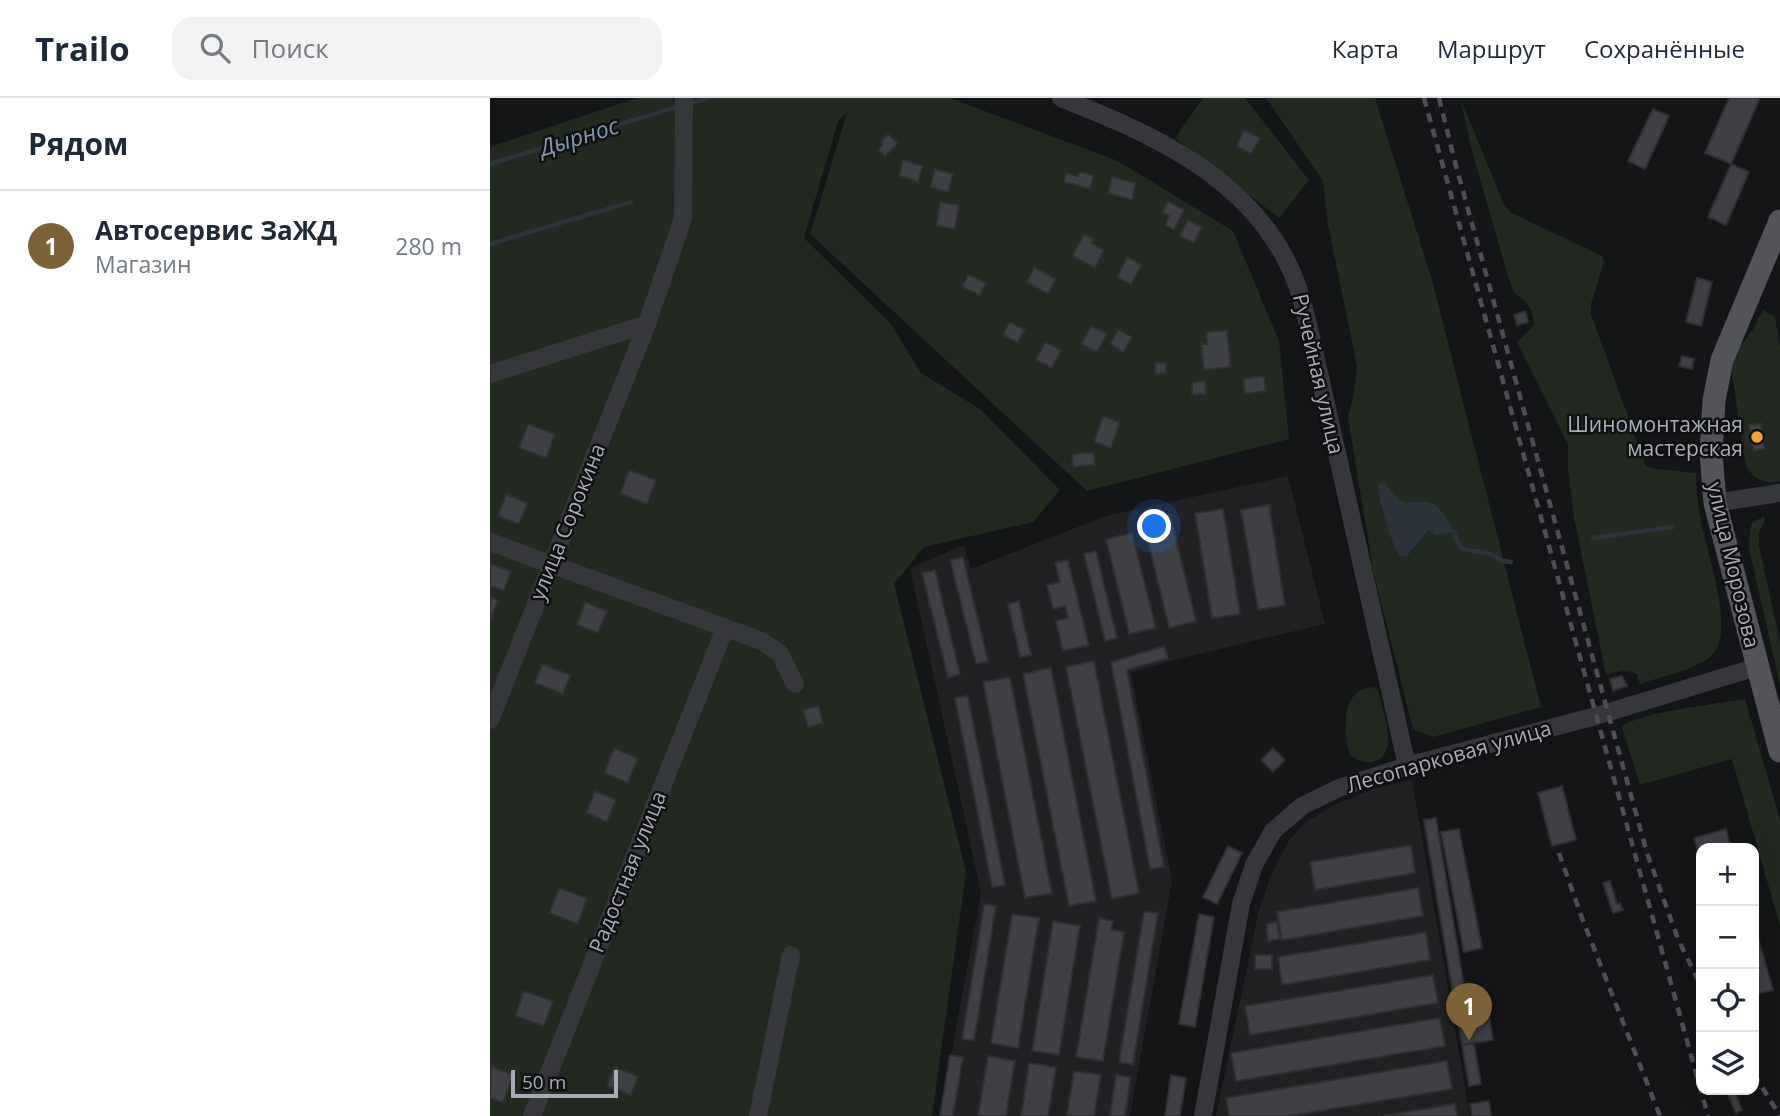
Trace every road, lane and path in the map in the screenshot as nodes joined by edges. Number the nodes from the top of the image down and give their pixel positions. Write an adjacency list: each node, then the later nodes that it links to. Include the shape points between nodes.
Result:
1 (1061, 98): 15 (street, Ручейная улица, via 1116,119 1212,174 1254,211 1288,263 1301,295)
2 (684, 103): 4 (street, улица Сорокина, via 683,218)
3 (1780, 221): 7 (main road, улица Морозова, via 1722,360 1711,439)
4 (647, 324): 5 (street); 9 (street, улица Сорокина)
5 (490, 374)
6 (1780, 494): 7 (street)
7 (1715, 503): 11 (main road, улица Морозова)
8 (490, 542): 9 (street)
9 (551, 564): 10 (street); 13 (street, улица Сорокина)
10 (725, 628): 12 (street, via 762,641 780,654); 17 (street, Радостная улица)
11 (1757, 667): 14 (main road, улица Морозова); 15 (street, Лесопарковая улица)
12 (795, 684)
13 (490, 720)
14 (1780, 751)
15 (1407, 766): 19 (street, Лесопарковая улица, via 1339,788 1302,806 1273,831 1254,865 1241,904)
16 (791, 955): 18 (street)
17 (532, 1116)
18 (758, 1116)
19 (1203, 1116)

